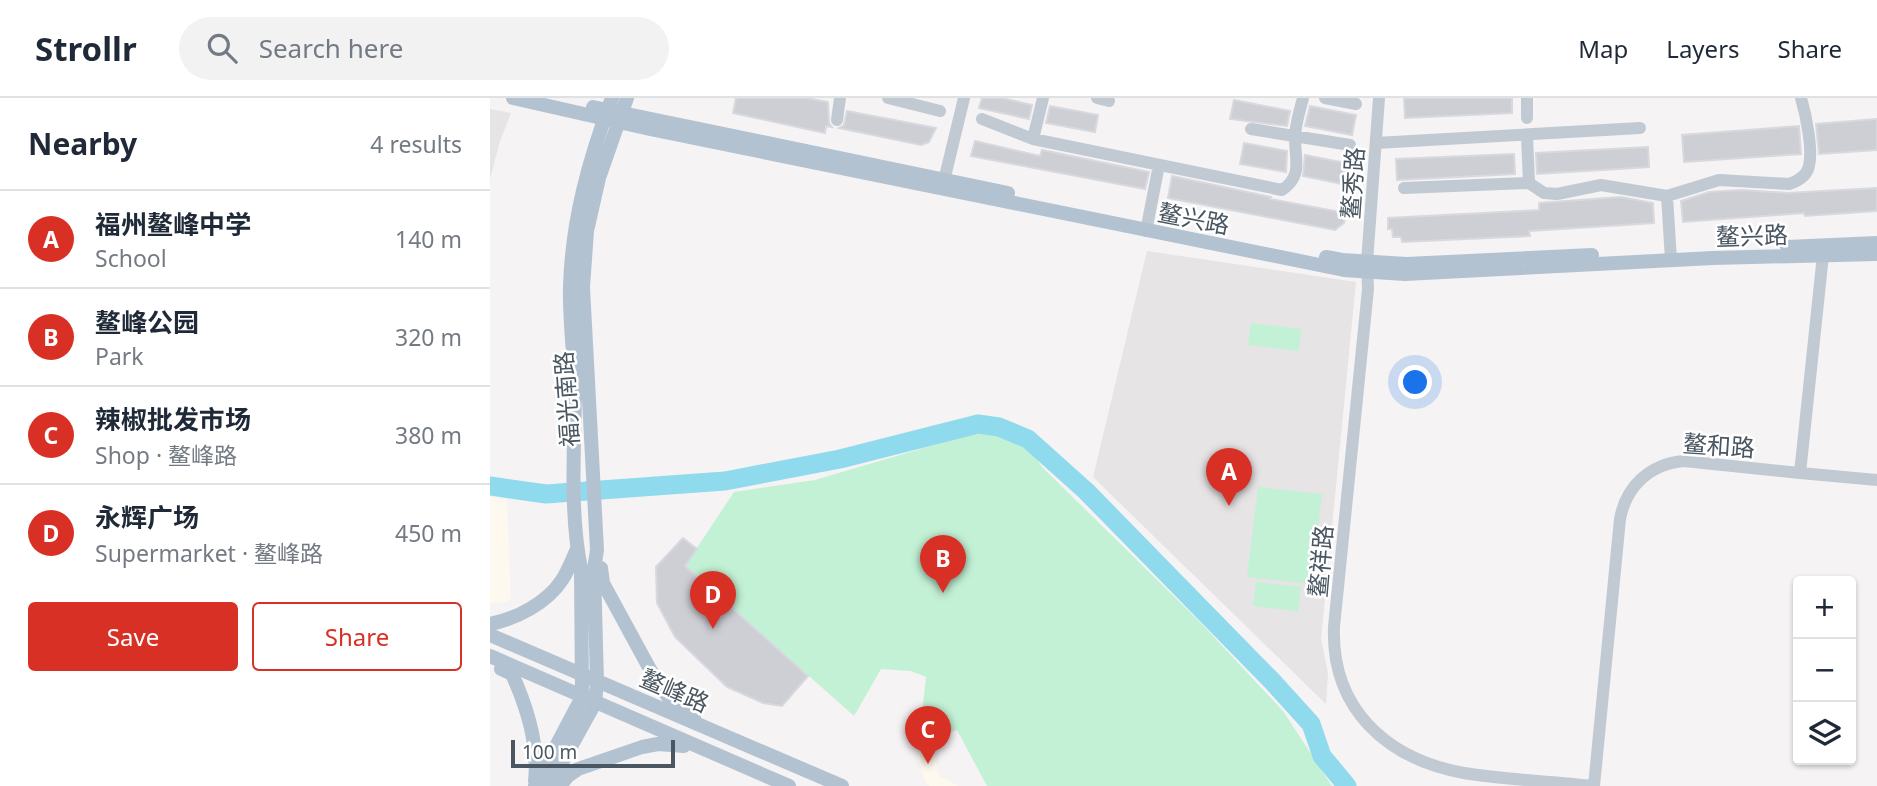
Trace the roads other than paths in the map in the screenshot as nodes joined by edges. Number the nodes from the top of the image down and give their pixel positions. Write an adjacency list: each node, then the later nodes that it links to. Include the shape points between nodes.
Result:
1 (513, 98): 15 (main road, 鳌兴路)
2 (551, 98): 15 (main road, 鳌兴路)
3 (627, 98): 15 (main road, 福光南路)
4 (840, 98): 18 (street)
5 (888, 98): 14 (street)
6 (964, 98): 28 (street)
7 (1043, 98): 23 (street)
8 (1303, 98): 22 (street)
9 (1325, 98): 13 (street)
10 (1379, 98): 24 (street, 鳌秀路)
11 (1527, 98): 16 (street)
12 (1801, 98): 30 (street, via 1807,119 1809,167 1799,180 1789,184 1719,180)
13 (1356, 104)
14 (940, 111)
15 (613, 112): 28 (main road, 鳌兴路); 39 (main road, 福光南路, via 587,171 574,229 570,287); 40 (main road, 福光南路, via 587,231 583,286)
16 (1527, 118)
17 (982, 119): 23 (street)
18 (837, 120)
19 (1640, 128): 21 (street)
20 (1251, 129): 22 (street)
21 (1527, 136): 24 (street); 27 (street)
22 (1295, 137): 25 (street); 26 (street, via 1296,176 1282,190)
23 (1033, 139): 26 (street)
24 (1376, 143): 36 (street, 鳌秀路)
25 (1350, 145)
26 (1159, 165): 31 (street)
27 (1529, 183): 29 (street); 30 (street, via 1544,193 1601,185)
28 (943, 184): 31 (main road, 鳌兴路)
29 (1404, 188)
30 (1667, 196): 35 (street)
31 (1147, 227): 36 (main road, 鳌兴路, via 1344,270)
32 (1877, 243): 33 (main road, 鳌兴路)
33 (1823, 250): 34 (main road, 鳌兴路); 35 (main road, 鳌兴路); 37 (street)
34 (1877, 254)
35 (1671, 256): 36 (main road, 鳌兴路, via 1405,274)
36 (1367, 267): 50 (street, 鳌祥路, via 1335,627 1336,660 1348,698 1375,732 1406,752)
37 (1800, 473): 38 (street, 鳌和路); 57 (street, 鳌和路, via 1672,462 1653,469 1630,492 1620,519)
38 (1877, 480)
39 (577, 549): 41 (main road, via 561,582 541,602); 45 (main road, 福光南路)
40 (597, 550): 46 (main road, 福光南路); 48 (main road, via 603,583 658,684 684,711)
41 (490, 624)
42 (490, 635): 45 (main road, 鳌峰路)
43 (490, 656): 47 (main road, 鳌峰路)
44 (490, 664): 51 (main road, via 512,674 520,690 534,743)
45 (583, 675): 46 (main road, 鳌峰路); 47 (main road, 福光南路)
46 (597, 682): 47 (main road, 福光南路); 48 (main road, 鳌峰路)
47 (588, 700): 49 (main road, 鳌峰路); 51 (main road); 52 (main road)
48 (724, 737): 55 (main road, 鳌峰路)
49 (701, 748): 53 (main road, via 642,747 578,769); 54 (main road, 鳌峰路)
50 (1462, 772): 56 (street); 57 (street, 鳌祥路)
51 (534, 786)
52 (549, 786)
53 (560, 786)
54 (789, 786)
55 (842, 786)
56 (1464, 786)
57 (1593, 786)

